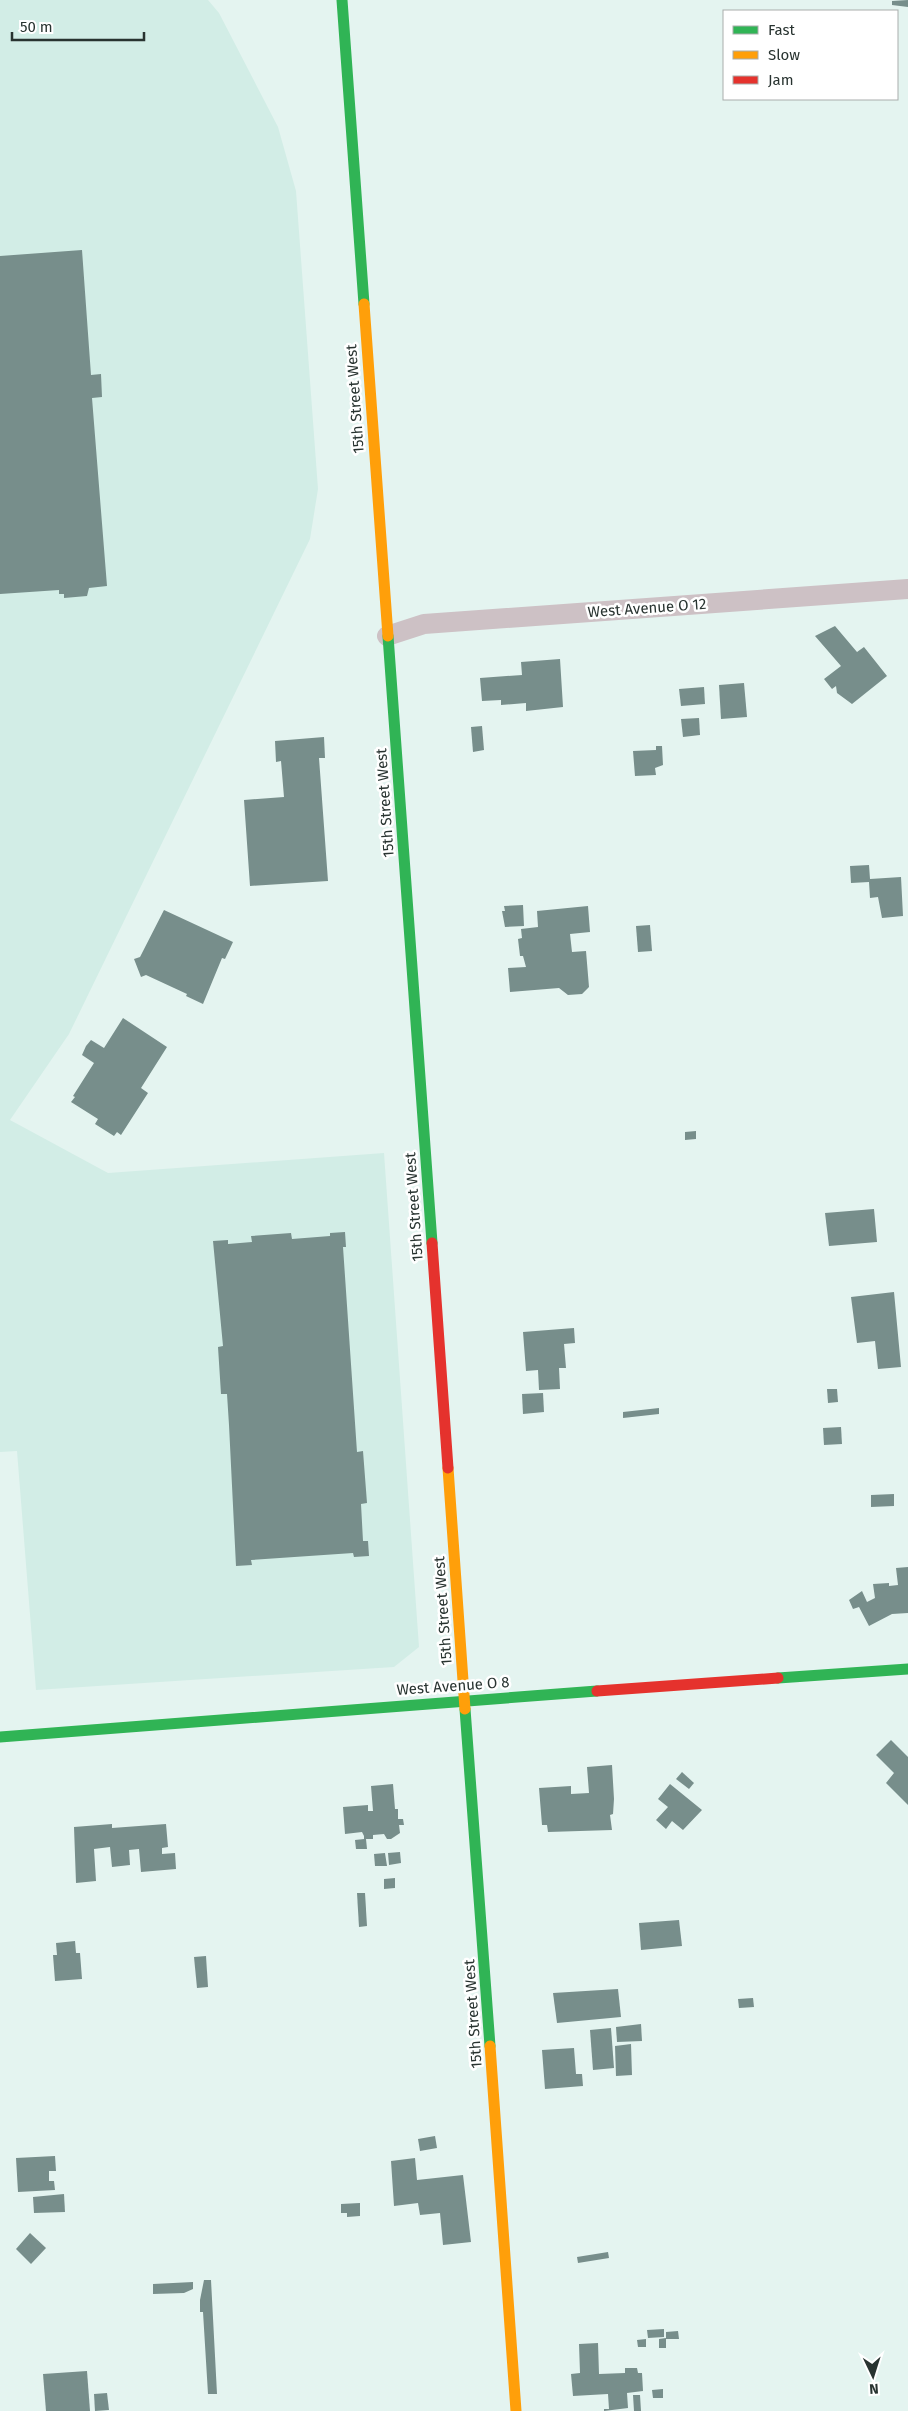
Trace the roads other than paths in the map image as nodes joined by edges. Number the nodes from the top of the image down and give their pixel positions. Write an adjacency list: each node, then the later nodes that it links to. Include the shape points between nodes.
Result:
1 (342, 0): 3 (street, 15th Street West)
2 (908, 589): 3 (street, West Avenue O 12, via 424,624)
3 (387, 636): 5 (street, 15th Street West)
4 (908, 1670): 5 (street, West Avenue O 8)
5 (465, 1700): 6 (street, West Avenue O 8); 7 (street, 15th Street West)
6 (0, 1737)
7 (516, 2411)

